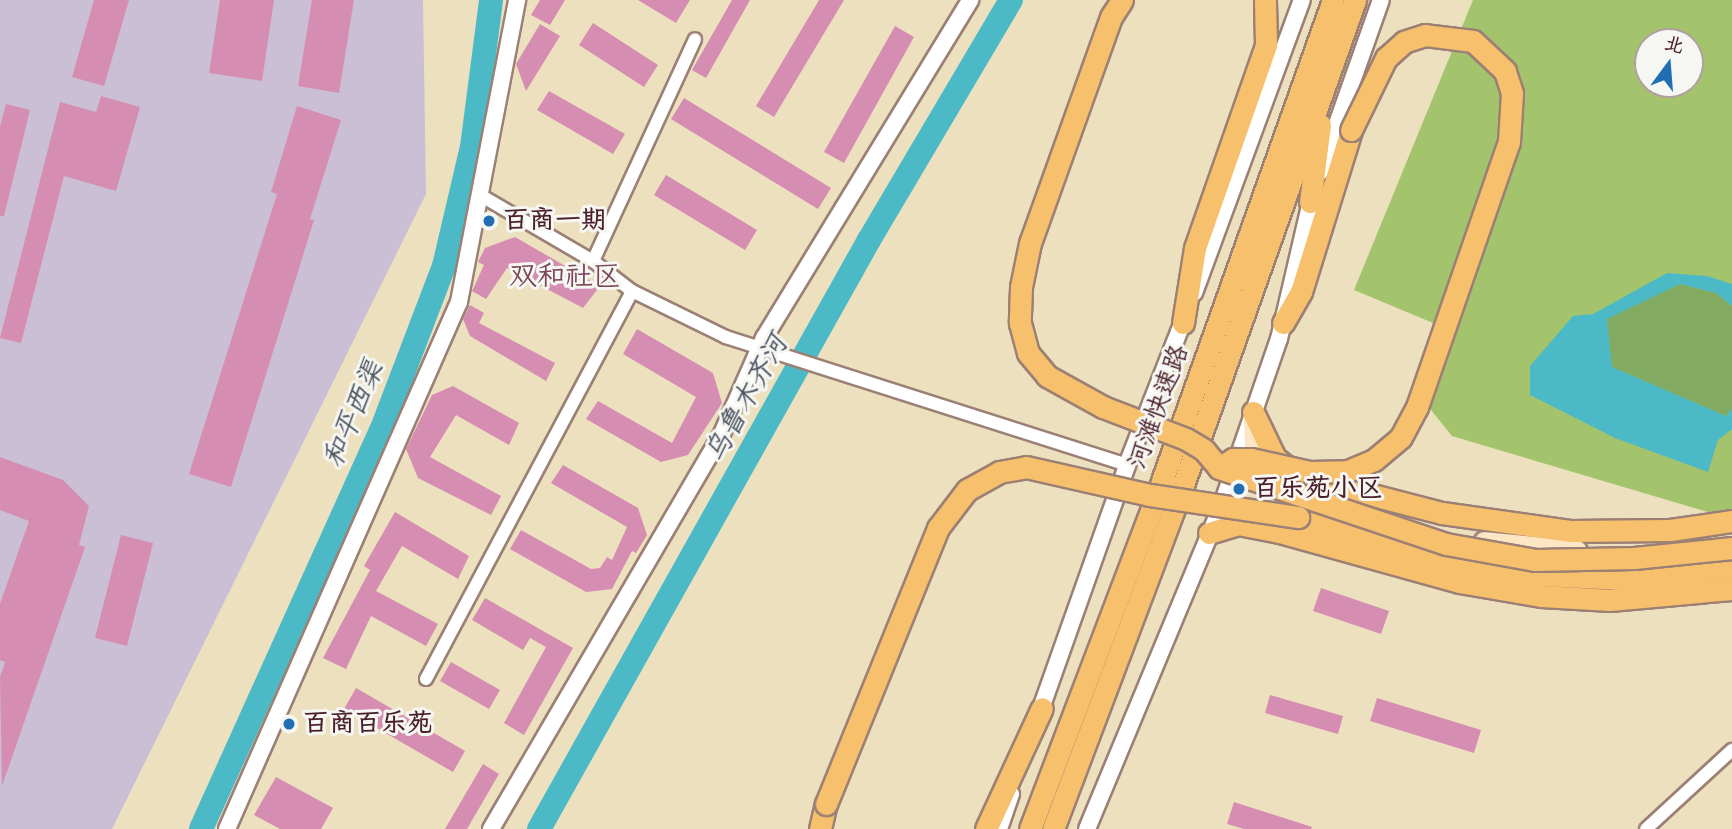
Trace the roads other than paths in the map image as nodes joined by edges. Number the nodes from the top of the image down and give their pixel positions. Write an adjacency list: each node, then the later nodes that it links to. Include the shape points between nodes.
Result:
1 (517, 0): 11 (street)
2 (968, 0): 17 (street)
3 (1122, 0): 20 (highway, bridge, via 1111,17 1031,243 1021,288 1020,323 1028,353 1047,376 1103,407 1186,439 1204,450)
4 (1302, 0): 15 (street)
5 (1333, 0): 34 (highway, 河滩快速路, via 1163,478)
6 (1355, 0): 10 (highway, 河滩快速路)
7 (1381, 0): 12 (street)
8 (1266, 6): 15 (highway, via 1266,45 1195,248)
9 (695, 39): 13 (street)
10 (1325, 87): 12 (highway); 35 (highway, 河滩快速路, via 1183,485)
11 (480, 195): 13 (street); 29 (street, via 460,302)
12 (1310, 202): 16 (street)
13 (593, 261): 14 (street)
14 (632, 291): 17 (street); 26 (street)
15 (1183, 323): 19 (street)
16 (1283, 323): 18 (street); 20 (highway, bridge, via 1301,292 1351,130 1385,58 1404,43 1425,35 1473,41 1505,71 1513,93 1509,142 1417,407 1401,437 1374,460 1348,471 1309,472 1251,459 1233,459)
17 (766, 352): 19 (street); 30 (street)
18 (1253, 412): 21 (highway, via 1275,458 1299,476 1367,495 1503,525 1570,531 1670,530); 22 (street); 23 (main road, via 1254,446 1266,468 1302,493 1362,513 1435,533 1528,548 1620,553)
19 (1127, 465): 27 (street)
20 (1219, 468): 23 (highway, bridge, via 1446,544 1535,560 1634,558)
21 (1732, 521)
22 (1212, 526): 24 (main road, via 1240,514 1285,522 1433,567 1570,588 1662,583); 25 (highway, via 1238,524 1459,582 1541,596 1610,600); 36 (street)
23 (1732, 547)
24 (1732, 570): 31 (highway, bridge, via 1624,579 1497,573 1405,552 1298,517 1150,495 1056,471 1026,467 999,472 967,490 938,528 826,804)
25 (1732, 589)
26 (426, 679)
27 (1042, 708): 32 (highway); 33 (street)
28 (1732, 750): 37 (street)
29 (227, 829)
30 (491, 829)
31 (820, 829)
32 (986, 829)
33 (999, 829)
34 (1030, 829)
35 (1053, 829)
36 (1087, 829)
37 (1646, 829)

